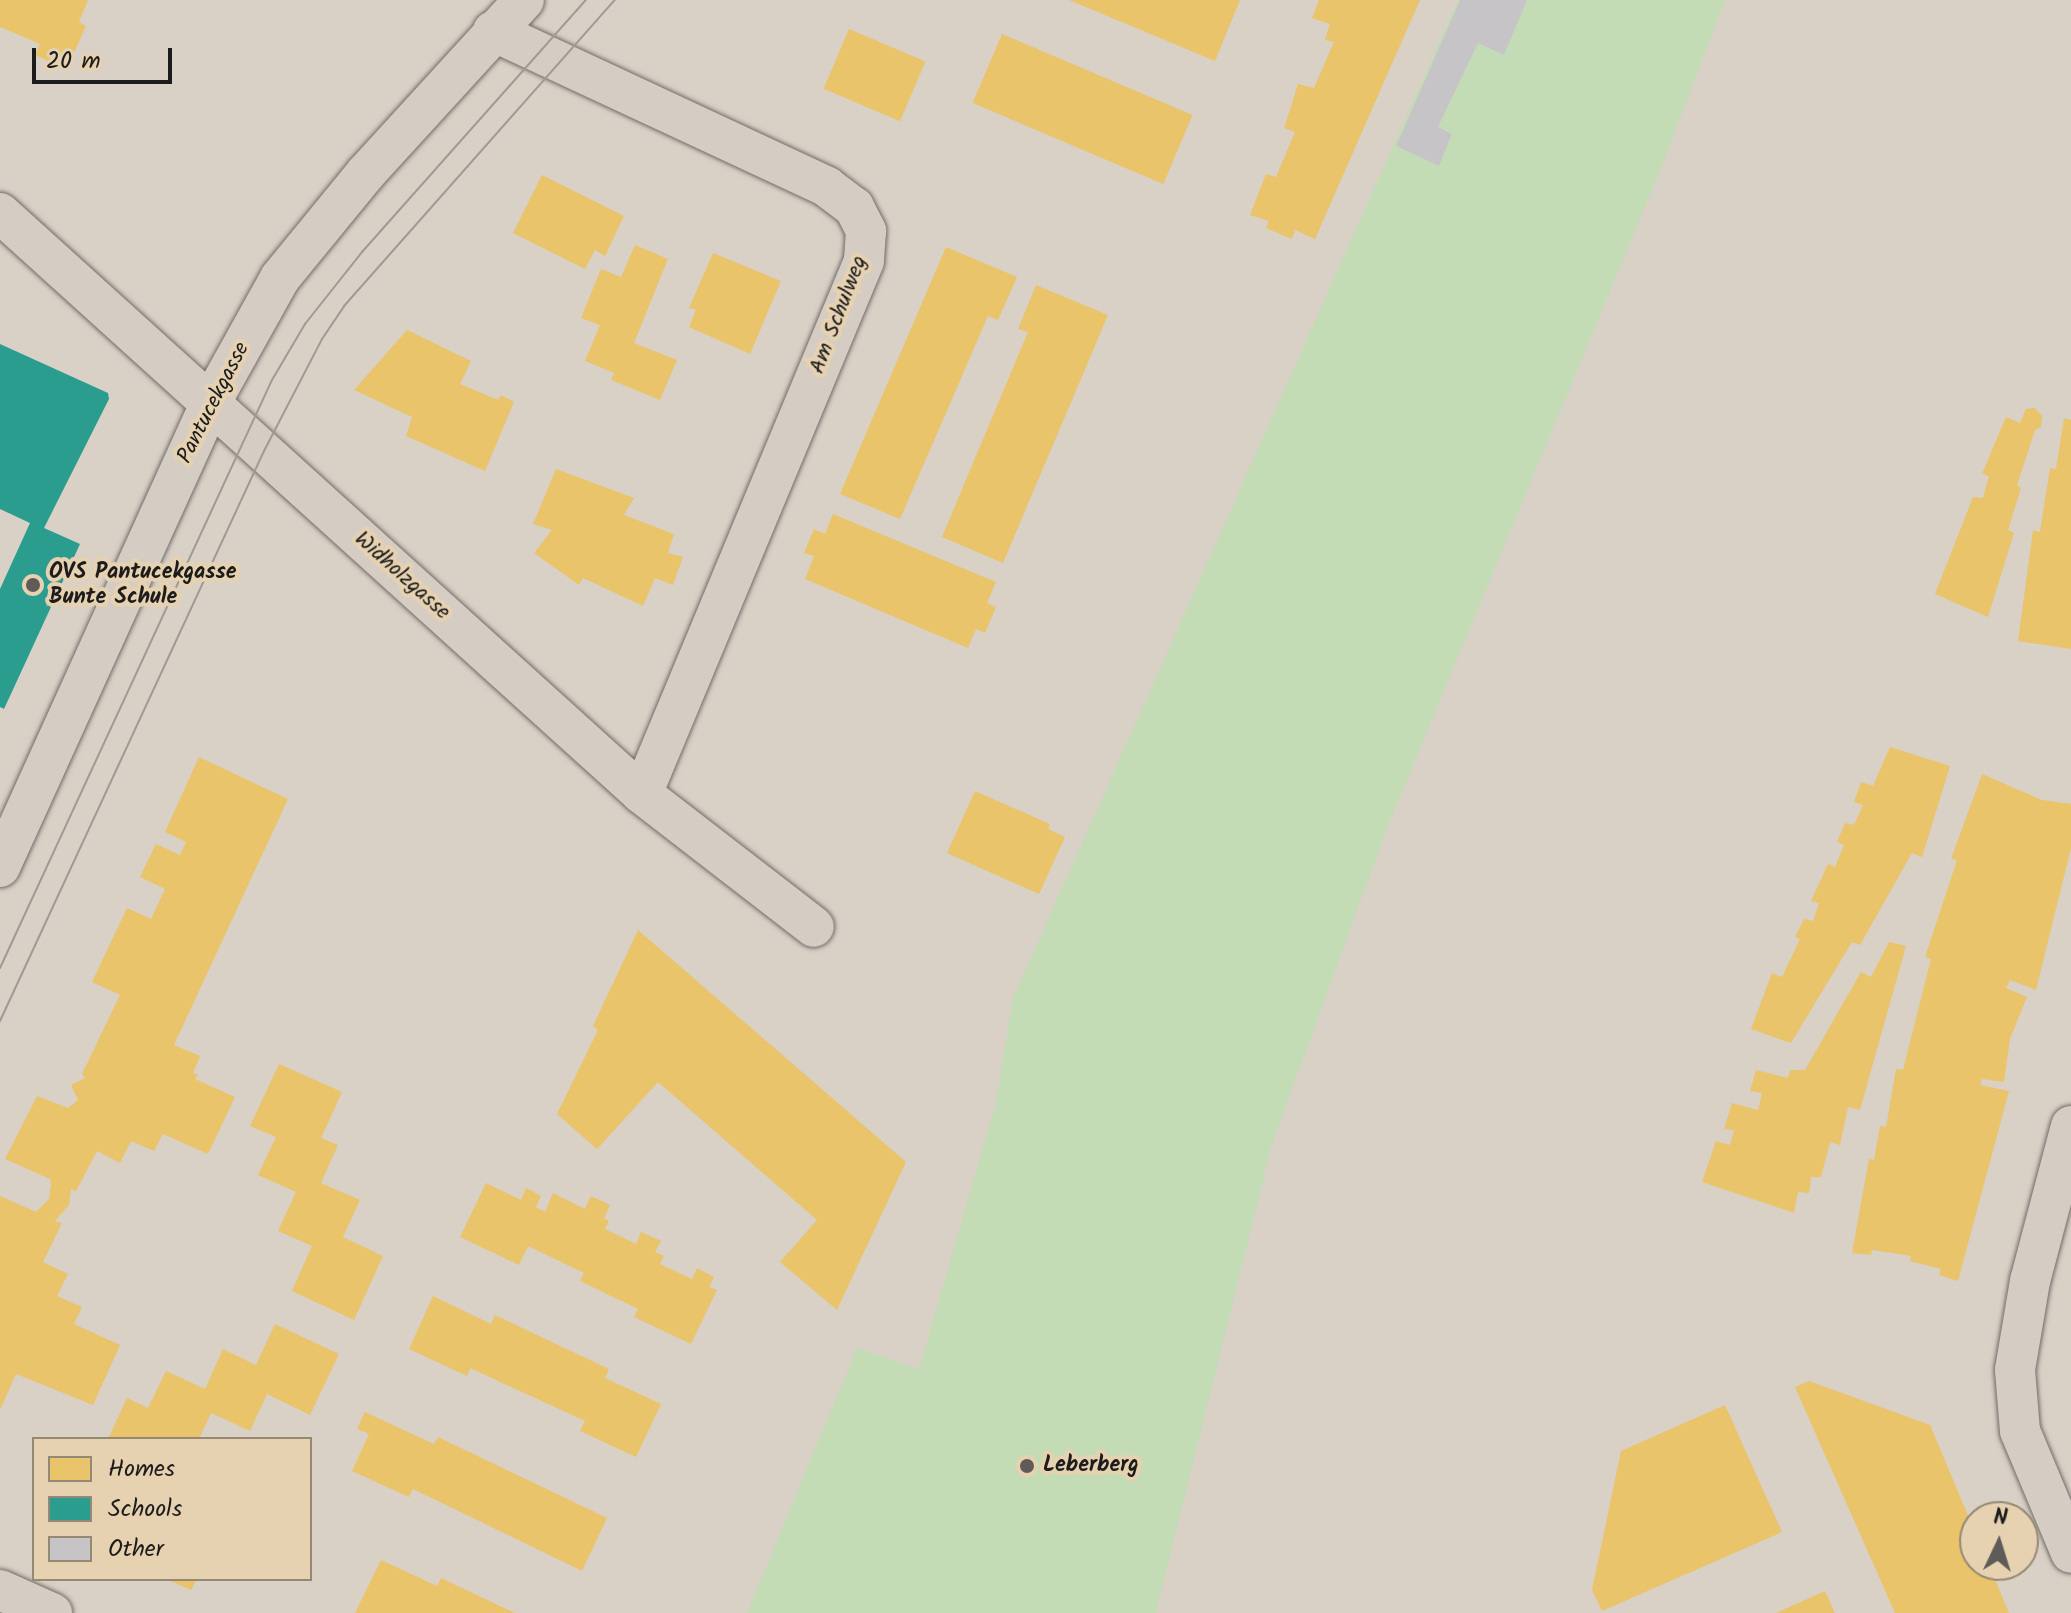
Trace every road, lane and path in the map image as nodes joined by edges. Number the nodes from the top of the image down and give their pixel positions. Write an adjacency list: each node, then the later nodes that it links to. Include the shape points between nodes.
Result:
1 (524, 0): 2 (street, Pantucekgasse)
2 (493, 31): 4 (street, Pantucekgasse, via 280,278); 5 (street, Am Schulweg, via 827,187 862,219 864,261)
3 (0, 213): 4 (street, Widholzgasse)
4 (211, 402): 5 (street, Widholzgasse); 6 (street, Pantucekgasse)
5 (642, 794): 7 (street, Widholzgasse)
6 (0, 867)
7 (814, 927)
8 (2071, 1126): 9 (street, via 2030,1281 2015,1370 2020,1431)
9 (2071, 1553)
10 (0, 1590): 11 (street)
11 (52, 1613)

